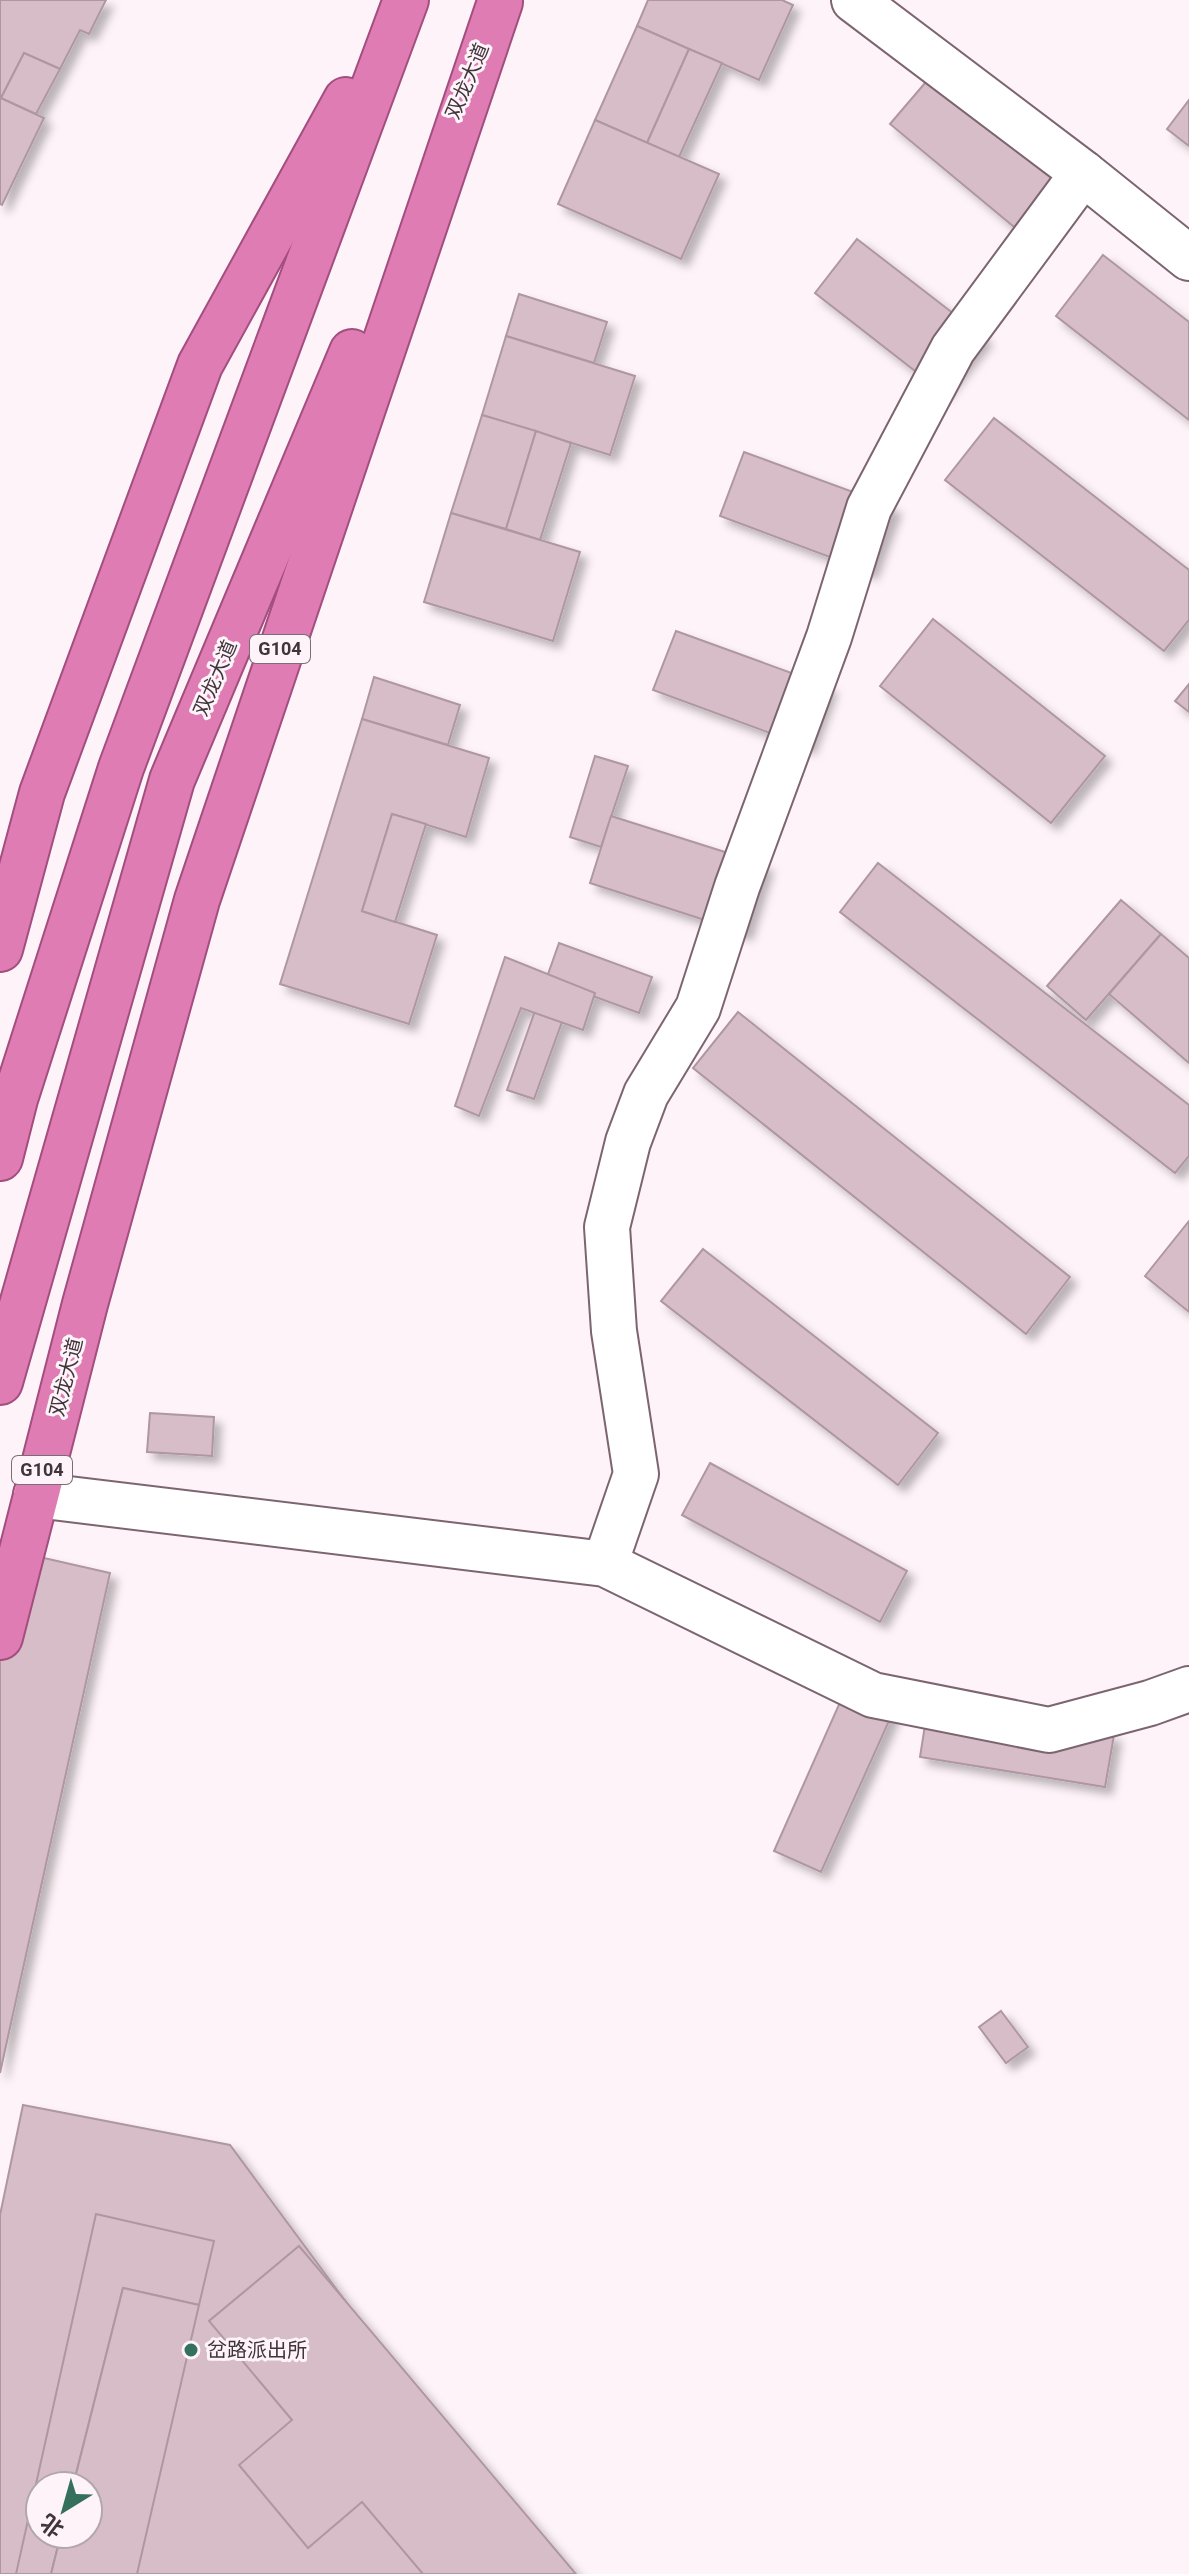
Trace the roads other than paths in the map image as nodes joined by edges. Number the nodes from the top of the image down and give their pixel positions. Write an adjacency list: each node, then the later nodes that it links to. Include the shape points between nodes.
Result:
1 (404, 0): 6 (highway, via 200,365 42,793); 7 (highway, via 121,768)
2 (854, 0): 4 (street)
3 (501, 1): 8 (highway, 双龙大道 / G104, via 172,780); 9 (highway, 双龙大道 / G104, via 197,900)
4 (1083, 173): 5 (street); 10 (street, via 953,349 869,508 698,1008 646,1094 628,1142 607,1227 614,1331 636,1474)
5 (1189, 258)
6 (0, 949)
7 (0, 1158)
8 (0, 1382)
9 (36, 1495): 10 (street); 11 (highway, 双龙大道 / G104)
10 (605, 1564): 12 (street, via 873,1695 1049,1730)
11 (0, 1637)
12 (1189, 1689)

